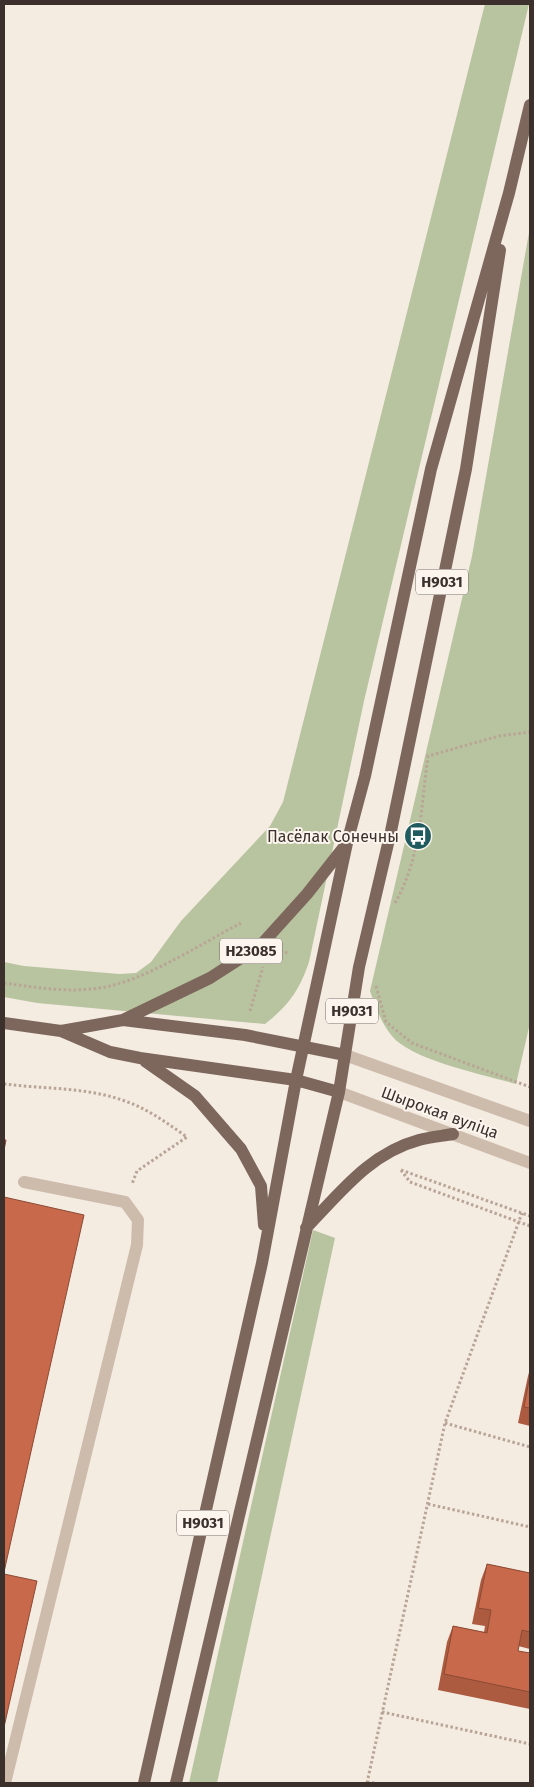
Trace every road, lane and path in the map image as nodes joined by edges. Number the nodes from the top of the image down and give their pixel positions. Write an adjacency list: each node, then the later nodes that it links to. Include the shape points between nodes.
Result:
1 (530, 105): 2 (main road, Н9031)
2 (509, 193): 4 (main road, Н9031, via 431,469 374,738); 17 (main road, Н9031, via 466,468 391,831 359,967)
3 (530, 732): 5 (path, via 499,736 428,756 418,836 407,883)
4 (347, 843): 13 (main road, Н23085, via 261,945 210,978); 16 (main road, Н9031)
5 (394, 904)
6 (241, 922): 11 (path, via 138,977 93,989 46,989)
7 (274, 952): 8 (path)
8 (289, 953)
9 (265, 960): 12 (path)
10 (374, 978): 21 (path, via 386,1022 412,1043)
11 (4, 983)
12 (250, 1011)
13 (122, 1020): 15 (main road, Н23085); 16 (main road, Н23085, via 244,1035)
14 (4, 1023): 15 (main road, Н23085)
15 (61, 1031): 18 (main road, Н23085, via 110,1052)
16 (304, 1047): 17 (main road); 19 (main road, Н9031)
17 (345, 1055): 22 (main road, Н9031); 23 (street, Шырокая вуліца)
18 (140, 1058): 19 (main road, Н23085); 33 (main road, Н23085, via 196,1096 241,1149 261,1186 264,1218)
19 (296, 1080): 22 (main road); 33 (main road, Н9031)
20 (4, 1084): 27 (path, via 86,1092 124,1100 153,1113 187,1138 137,1172)
21 (530, 1088)
22 (339, 1092): 24 (street, Шырокая вуліца); 32 (main road, Н9031)
23 (530, 1121)
24 (453, 1134): 25 (street, Шырокая вуліца); 32 (main road, via 419,1140 383,1155 351,1180)
25 (530, 1163)
26 (24, 1182): 27 (street)
27 (125, 1202): 40 (street, via 138,1220 137,1245)
28 (522, 1213): 29 (path); 30 (path); 30 (path, via 401,1170 410,1182)
29 (530, 1216)
30 (519, 1222): 31 (path); 34 (path)
31 (530, 1226)
32 (306, 1228): 42 (main road, Н9031)
33 (262, 1263): 41 (main road, Н9031)
34 (445, 1423): 35 (path); 36 (path)
35 (530, 1447)
36 (428, 1504): 37 (path); 38 (path)
37 (530, 1527)
38 (382, 1712): 39 (path); 43 (path)
39 (530, 1744)
40 (5, 1783)
41 (144, 1783)
42 (176, 1783)
43 (367, 1783): 44 (path)
44 (375, 1783)

